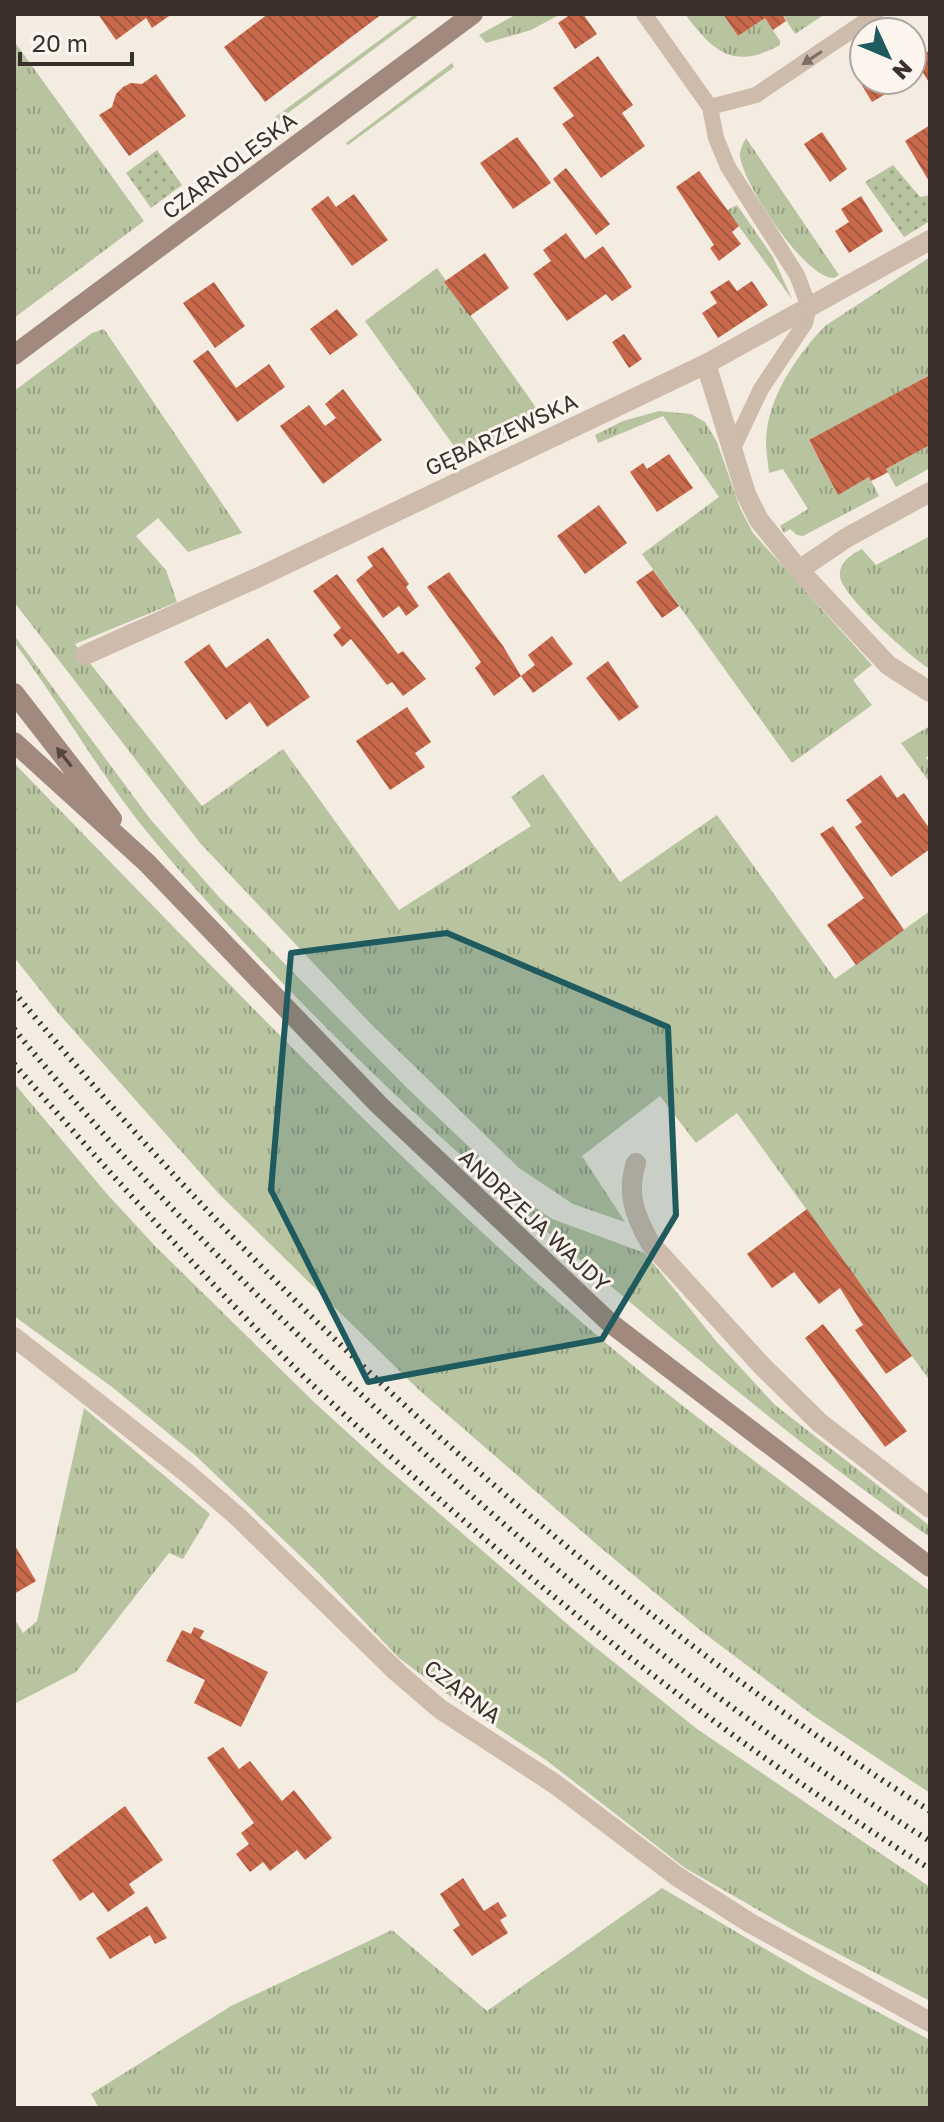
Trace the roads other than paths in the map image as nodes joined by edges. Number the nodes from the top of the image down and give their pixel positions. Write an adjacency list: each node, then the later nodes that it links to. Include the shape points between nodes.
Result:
1 (473, 14): 7 (main road, CZARNOLESKA)
2 (644, 14): 4 (lane)
3 (876, 14): 4 (lane, one-way to 4, via 756,95)
4 (710, 107): 6 (lane, via 728,167 797,275)
5 (930, 240): 6 (street, GĘBARZEWSKA)
6 (809, 307): 8 (street, GĘBARZEWSKA); 9 (lane, via 805,323 761,389)
7 (14, 355)
8 (706, 364): 9 (street); 12 (street, GĘBARZEWSKA)
9 (732, 450): 11 (street, via 759,520)
10 (930, 492): 11 (street)
11 (799, 570): 13 (street, via 888,665)
12 (85, 655)
13 (930, 692)
14 (14, 693): 16 (main road, ANDRZEJA WAJDY, one-way to 14)
15 (14, 742): 16 (main road, ANDRZEJA WAJDY)
16 (147, 863): 20 (main road, ANDRZEJA WAJDY, via 378,1104 609,1322)
17 (636, 1163): 19 (street, via 632,1204 650,1243 820,1423)
18 (14, 1337): 21 (street, CZARNA, via 237,1516 440,1709 750,1923)
19 (930, 1508)
20 (930, 1567)
21 (930, 2022)

